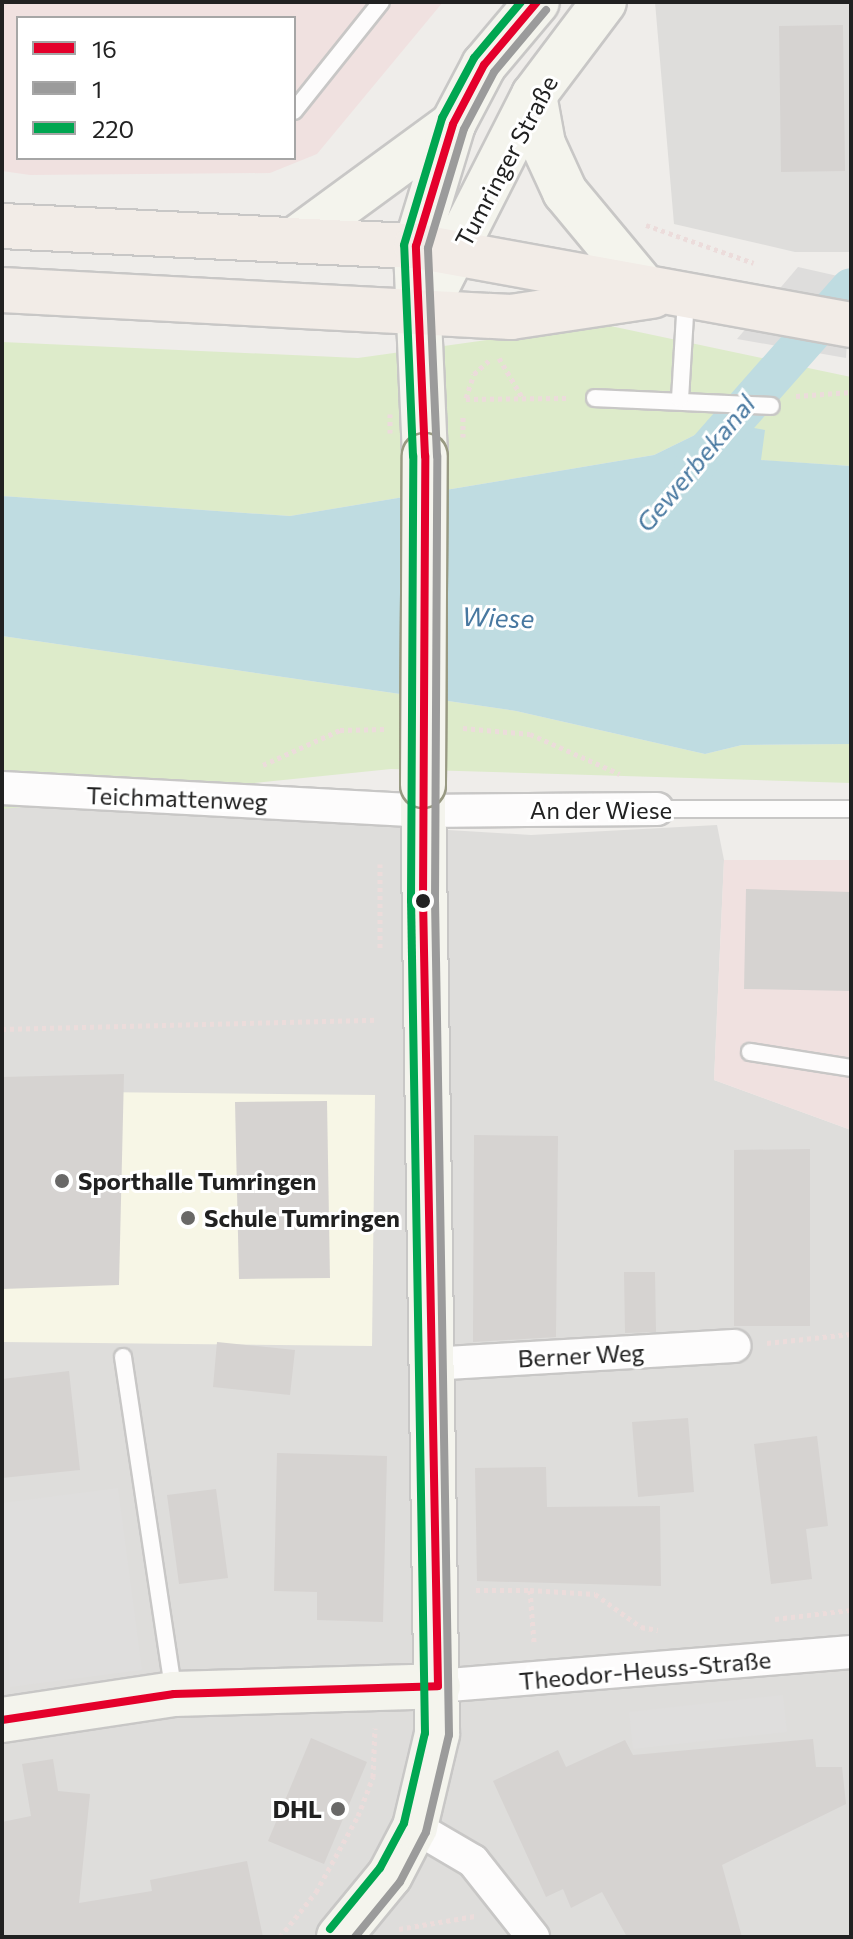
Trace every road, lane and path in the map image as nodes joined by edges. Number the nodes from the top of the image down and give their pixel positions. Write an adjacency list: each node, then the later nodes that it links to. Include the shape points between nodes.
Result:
1 (381, 2): 5 (lane)
2 (537, 2): 6 (street, Tumringer Straße, via 484,65)
3 (604, 2): 4 (street, Tumringer Straße)
4 (534, 95): 11 (street, Tumringer Straße); 14 (street, via 558,180)
5 (296, 108)
6 (453, 124): 9 (street); 10 (street, Tumringer Straße)
7 (637, 222): 12 (path)
8 (2, 226): 9 (main road)
9 (300, 236): 10 (main road)
10 (416, 246): 11 (main road); 15 (street, Tumringer Straße)
11 (458, 253): 14 (main road); 15 (street, Tumringer Straße)
12 (768, 287): 14 (main road); 16 (main road)
13 (2, 290): 15 (main road)
14 (665, 291): 15 (main road, via 511,317); 21 (lane)
15 (418, 315): 25 (street, bridge, via 425,456)
16 (851, 325)
17 (849, 393): 22 (path, via 791,397)
18 (522, 398): 19 (path); 20 (path); 20 (path, via 496,354 474,374)
19 (595, 398): 21 (lane)
20 (466, 399): 23 (path)
21 (680, 399): 22 (lane)
22 (771, 406)
23 (463, 414)
24 (2, 788): 26 (street, Teichmattenweg, via 182,803)
25 (423, 798): 26 (street, An der Wiese); 27 (street, An der Wiese); 36 (street)
26 (352, 805)
27 (657, 809): 28 (lane, An der Wiese)
28 (851, 809)
29 (378, 1020): 30 (path)
30 (2, 1029)
31 (750, 1052): 32 (lane)
32 (851, 1068)
33 (851, 1334): 34 (path)
34 (734, 1346): 36 (street, Berner Weg)
35 (123, 1357): 46 (lane)
36 (429, 1364): 37 (street)
37 (435, 1589): 38 (path); 44 (street)
38 (530, 1590): 41 (path, via 595,1594 641,1627); 43 (path)
39 (851, 1610): 40 (path)
40 (756, 1621)
41 (666, 1630)
42 (851, 1652): 43 (street, Theodor-Heuss-Straße)
43 (537, 1679): 44 (street, Theodor-Heuss-Straße)
44 (438, 1686): 45 (street); 48 (street, via 430,1781)
45 (376, 1687): 46 (street); 51 (path, via 373,1777 316,1892)
46 (174, 1694): 47 (street)
47 (2, 1720)
48 (415, 1827): 49 (street, via 473,1861); 50 (street, via 390,1875)
49 (509, 1901): 50 (path, via 462,1922); 52 (street)
50 (341, 1935)
51 (280, 1937)
52 (533, 1937)

